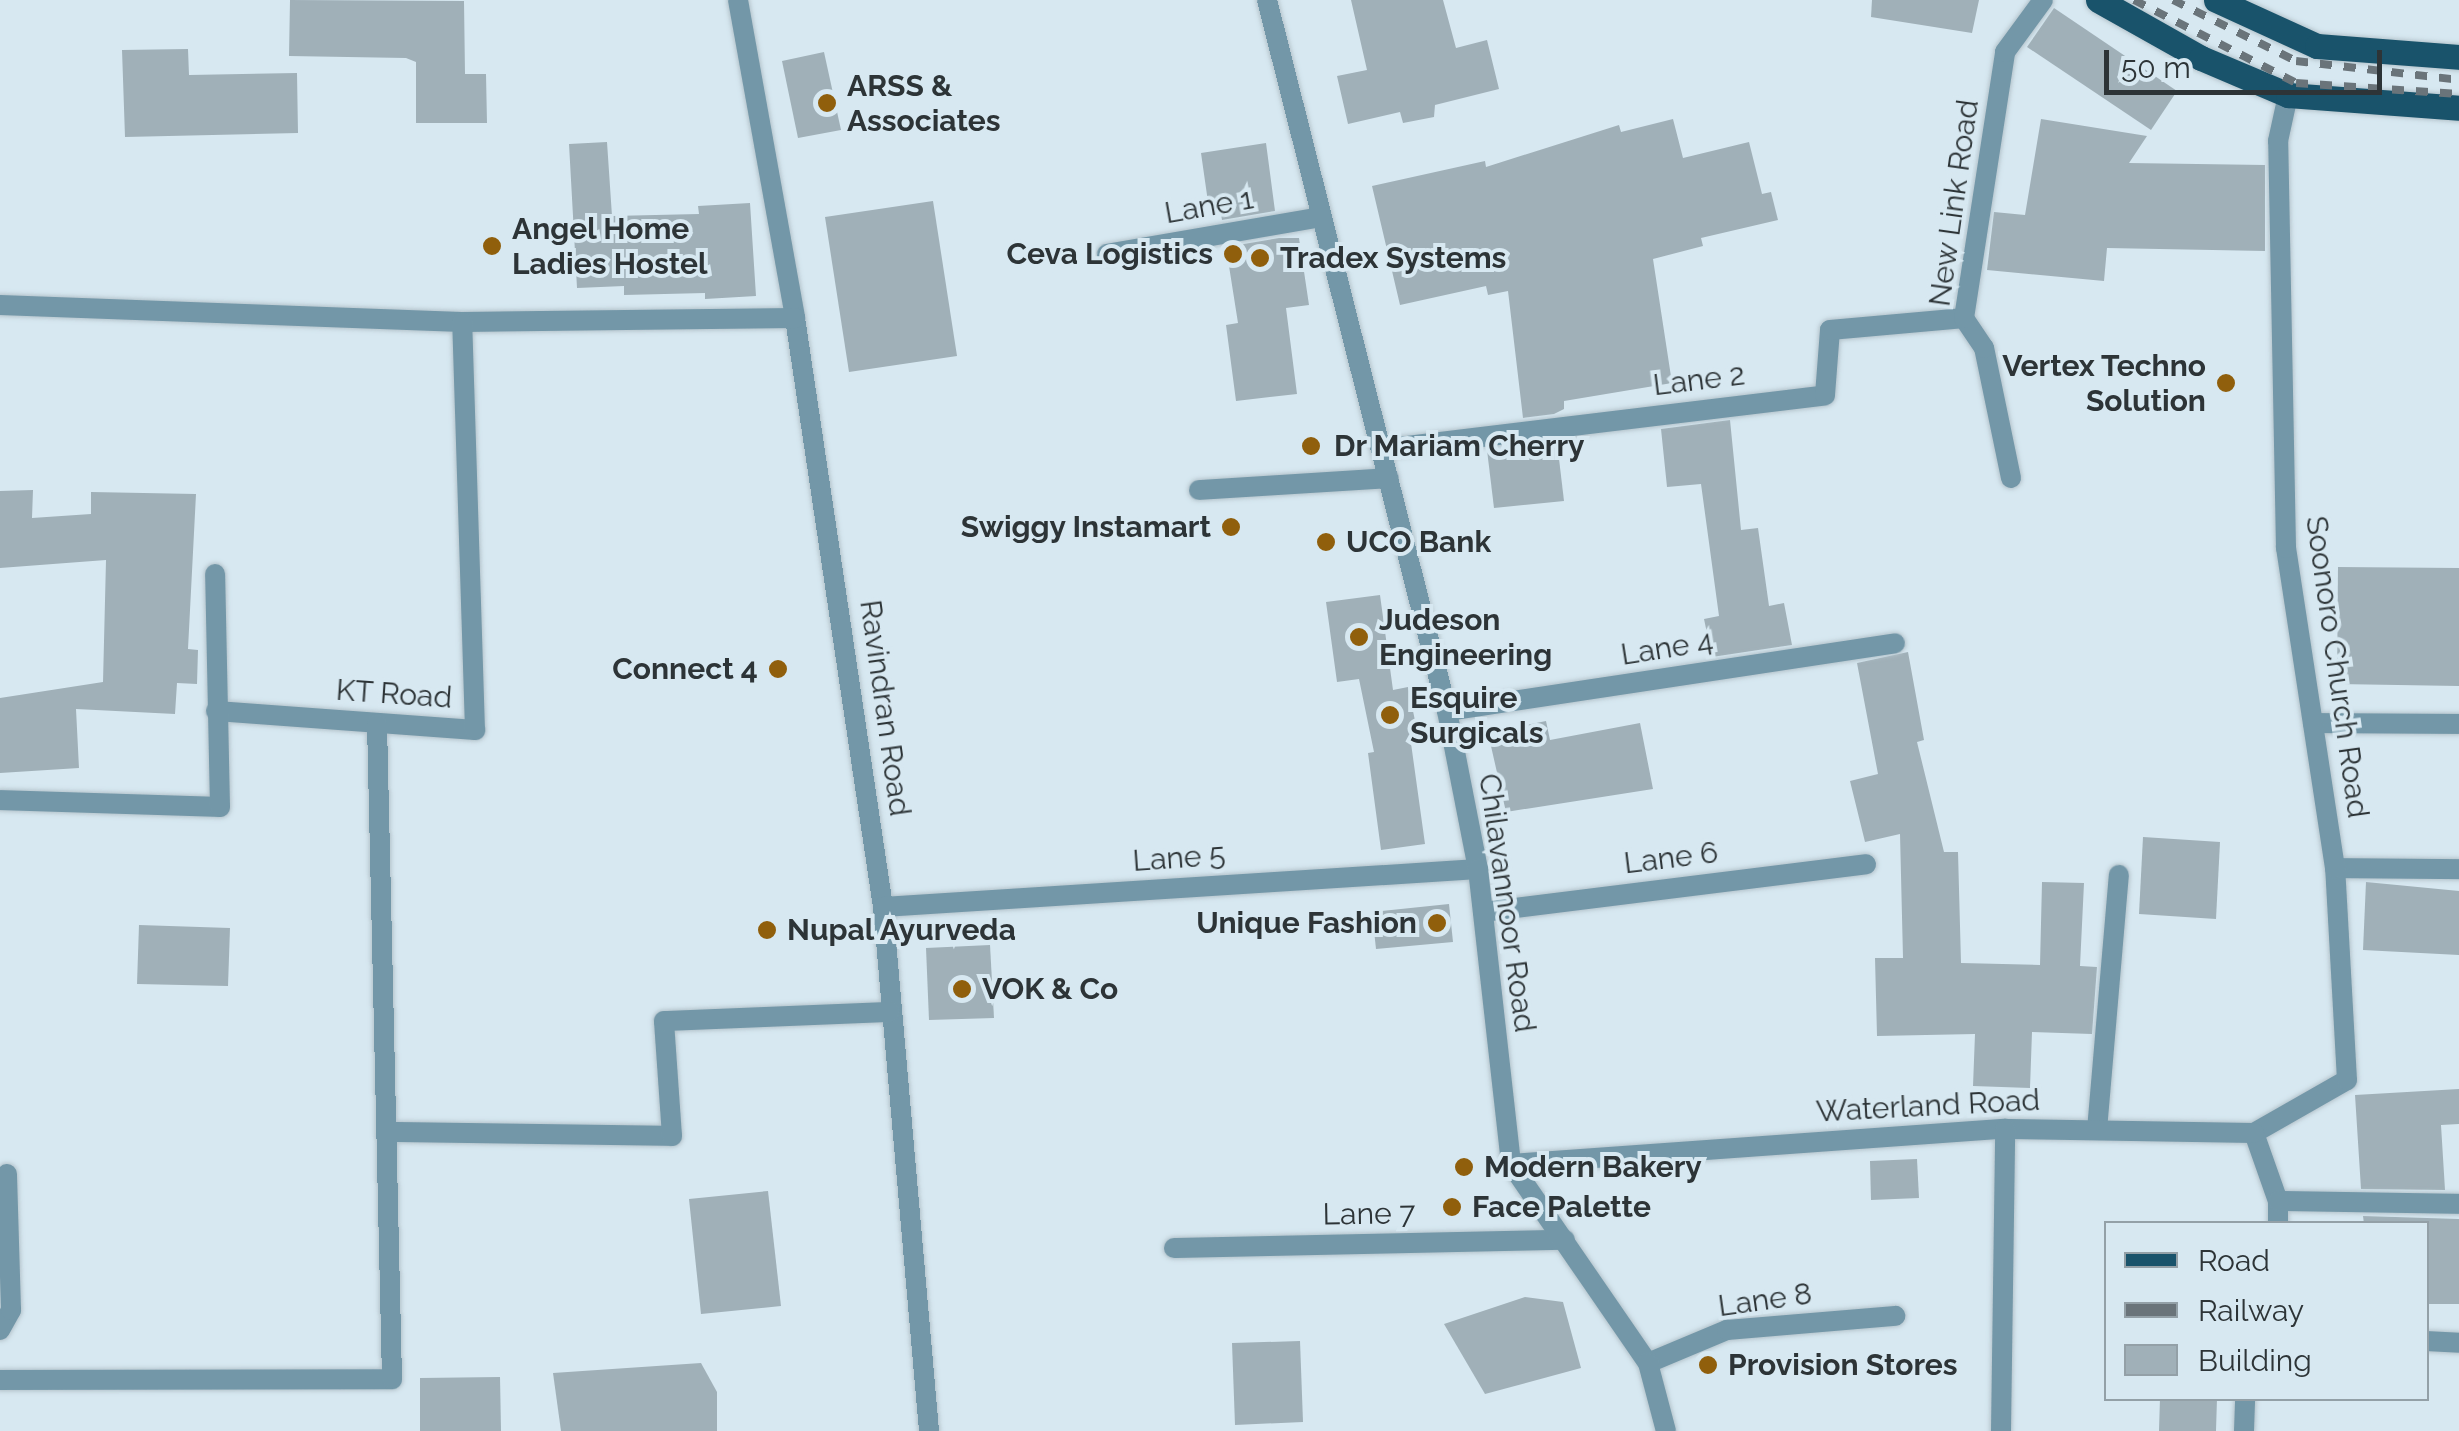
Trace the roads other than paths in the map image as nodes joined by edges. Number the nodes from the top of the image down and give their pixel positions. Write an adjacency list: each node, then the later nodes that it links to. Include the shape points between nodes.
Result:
1 (738, 0): 12 (street, Ravindran Road)
2 (1267, 0): 9 (street, Chilavannoor Road)
3 (2042, 0): 13 (street, New Link Road, via 2005,52)
4 (2098, 0): 7 (main road, via 2201,58)
5 (2216, 0): 6 (main road, via 2316,46)
6 (2459, 57)
7 (2288, 95): 8 (main road); 23 (street, Soonoro Church Road, via 2278,141 2286,548)
8 (2459, 108)
9 (1321, 217): 10 (street, Lane 1); 15 (street, Chilavannoor Road)
10 (1108, 254)
11 (0, 305): 14 (street)
12 (795, 318): 14 (street); 32 (street, Ravindran Road)
13 (1964, 318): 15 (street, Lane 2, via 1830,330 1824,395); 17 (street, New Link Road, via 1984,348)
14 (462, 322): 24 (street, KT Road, via 476,730)
15 (1382, 449): 16 (street, Chilavannoor Road)
16 (1389, 478): 18 (street); 21 (street, Chilavannoor Road)
17 (2011, 478)
18 (1199, 490)
19 (214, 574): 22 (street)
20 (1895, 642): 21 (street, Lane 4)
21 (1447, 710): 29 (street, Chilavannoor Road)
22 (216, 712): 24 (street, KT Road); 26 (street, via 220,807)
23 (2313, 723): 25 (street); 28 (street, Soonoro Church Road)
24 (377, 724): 37 (street)
25 (2459, 724)
26 (0, 800)
27 (1866, 864): 33 (street, Lane 6)
28 (2335, 868): 30 (street); 38 (street, Soonoro Church Road, via 2347,1080)
29 (1478, 869): 32 (street, Lane 5); 33 (street, Chilavannoor Road)
30 (2459, 870)
31 (2119, 875): 36 (street)
32 (884, 907): 34 (street, Ravindran Road)
33 (1482, 912): 39 (street, Chilavannoor Road)
34 (890, 1012): 37 (street, via 664,1021 672,1136); 53 (street, Ravindran Road)
35 (2005, 1129): 36 (street, Waterland Road); 39 (street, Waterland Road); 55 (street)
36 (2097, 1130): 38 (street, Waterland Road)
37 (389, 1132): 51 (street, via 392,1379)
38 (2254, 1133): 41 (street)
39 (1510, 1164): 44 (street, Chilavannoor Road)
40 (7, 1174): 47 (street, via 11,1310)
41 (2278, 1200): 42 (street); 43 (street)
42 (2459, 1204)
43 (2278, 1221)
44 (1565, 1240): 45 (street, Lane 7); 50 (street, Chilavannoor Road)
45 (1174, 1248)
46 (1895, 1316): 50 (street, Lane 8, via 1727,1330)
47 (0, 1330)
48 (2429, 1341): 49 (street)
49 (2459, 1342)
50 (1648, 1362): 54 (street, Chilavannoor Road)
51 (0, 1380)
52 (2245, 1401): 56 (street)
53 (929, 1431)
54 (1666, 1431)
55 (2001, 1431)
56 (2244, 1431)

